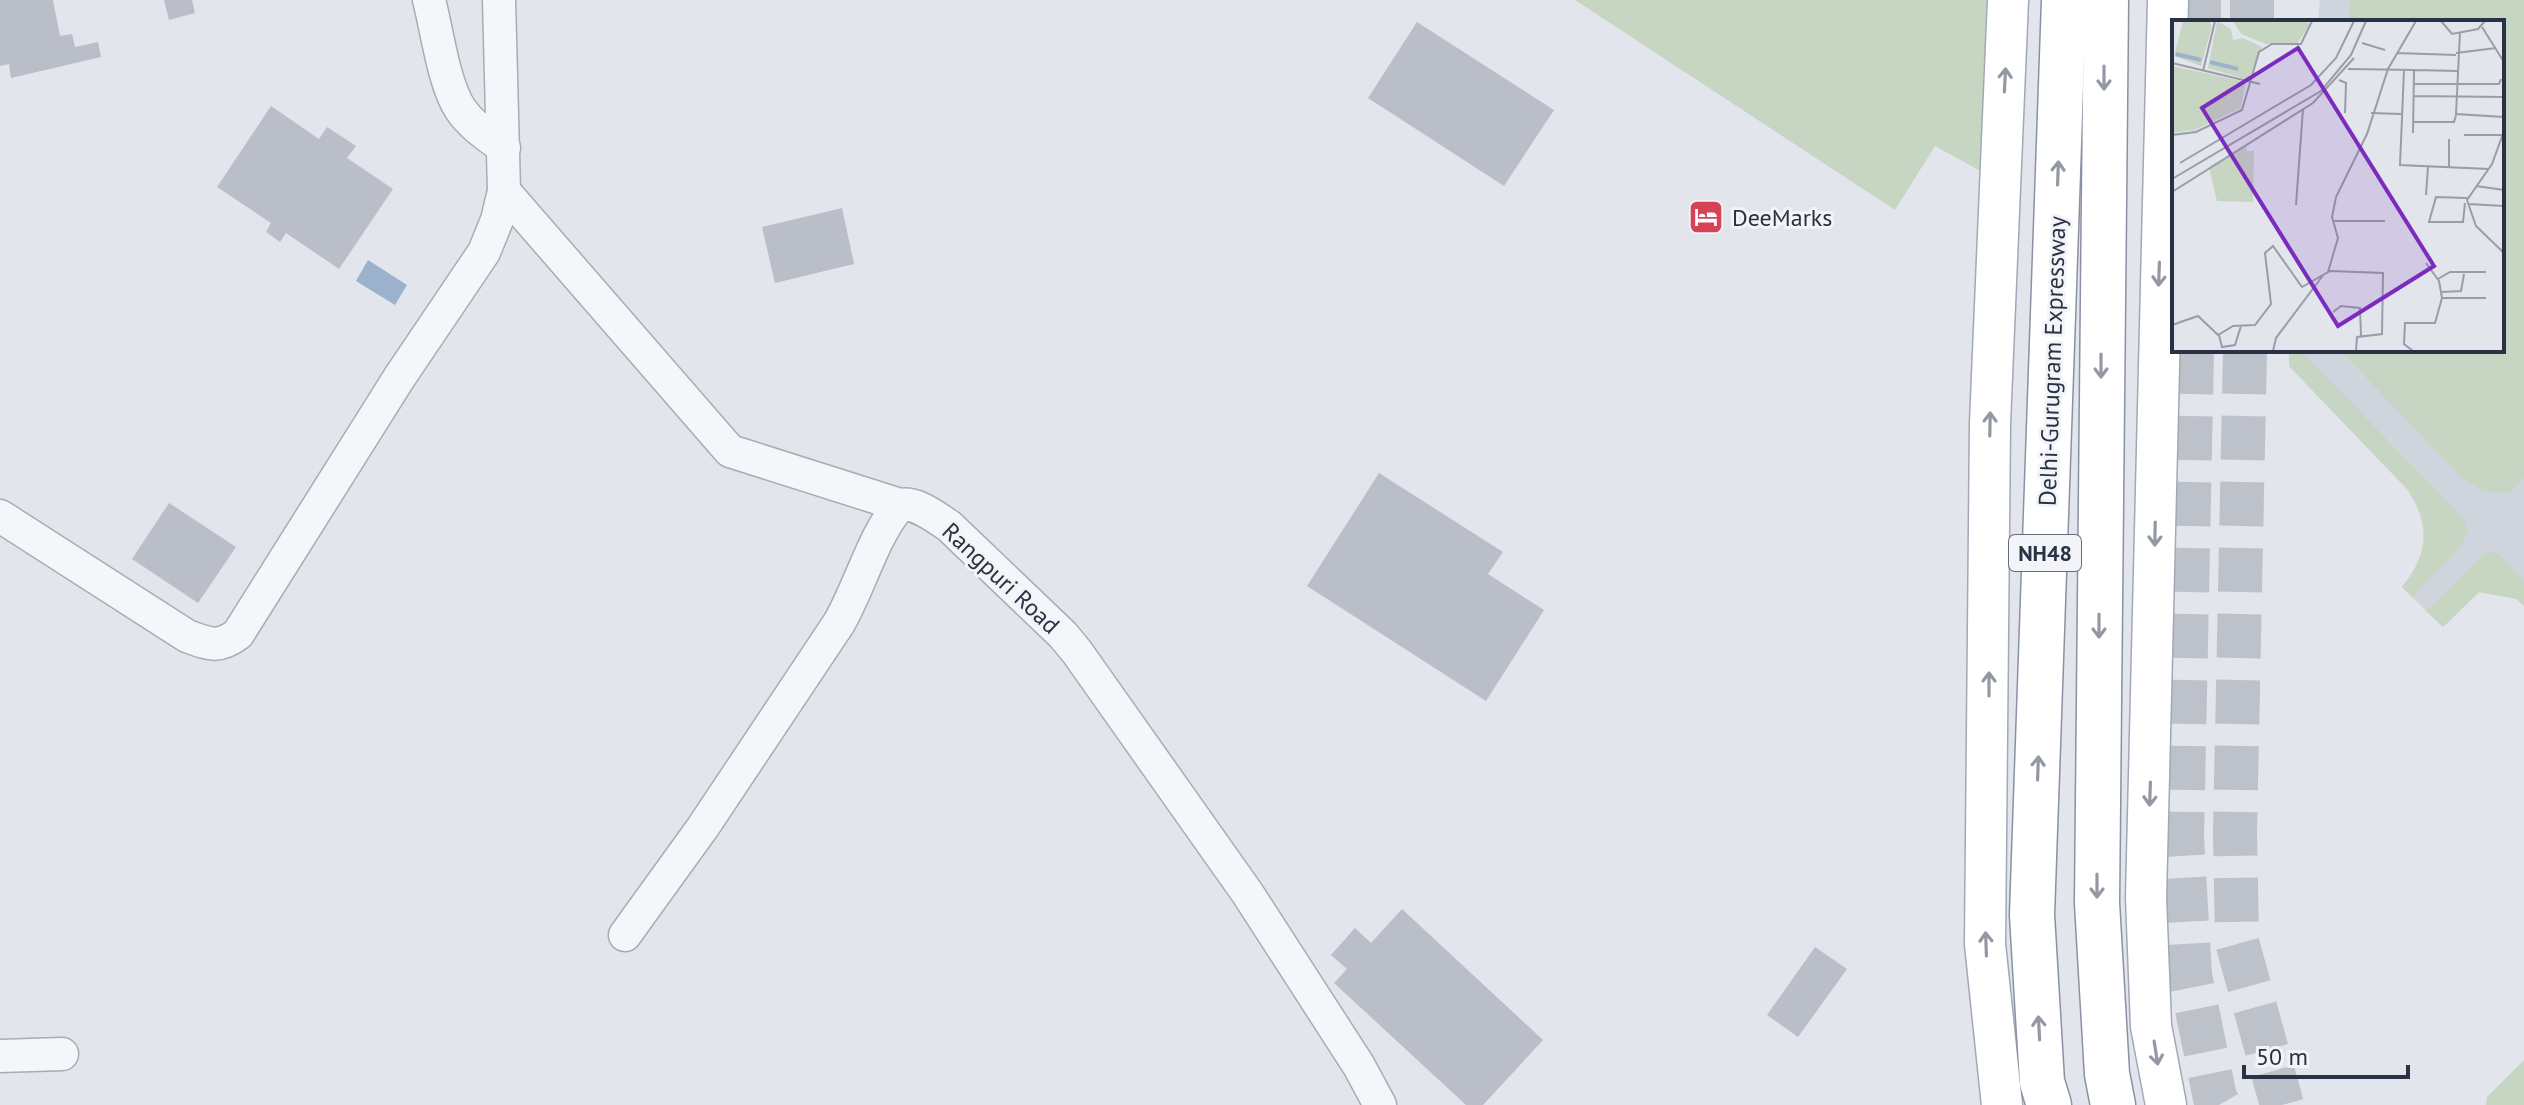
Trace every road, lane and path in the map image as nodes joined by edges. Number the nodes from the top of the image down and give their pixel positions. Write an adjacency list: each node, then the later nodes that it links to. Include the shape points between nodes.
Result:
1 (429, 0): 7 (street, via 459,108)
2 (499, 0): 7 (street)
3 (2008, 0): 15 (main road, one-way to 3, via 1985,944 1990,423)
4 (2064, 0): 16 (highway, Delhi-Gurugram Expressway / NH48, one-way to 4, via 2042,1082 2032,915)
5 (2106, 0): 17 (highway, Delhi-Gurugram Expressway / NH48, one-way to 17, via 2097,903)
6 (2168, 0): 18 (main road, one-way to 18, via 2146,898 2151,1026)
7 (504, 148): 8 (street)
8 (504, 191): 9 (street, Rangpuri Road, via 730,451); 10 (street, via 484,252 238,634 226,643 212,645 187,636)
9 (900, 505): 11 (street, via 839,623); 14 (street, Rangpuri Road, via 909,504 949,526 1077,652 1254,903)
10 (0, 516)
11 (625, 935)
12 (62, 1054): 13 (street)
13 (0, 1056)
14 (1380, 1105)
15 (2002, 1105)
16 (2049, 1105)
17 (2113, 1105)
18 (2166, 1105)

